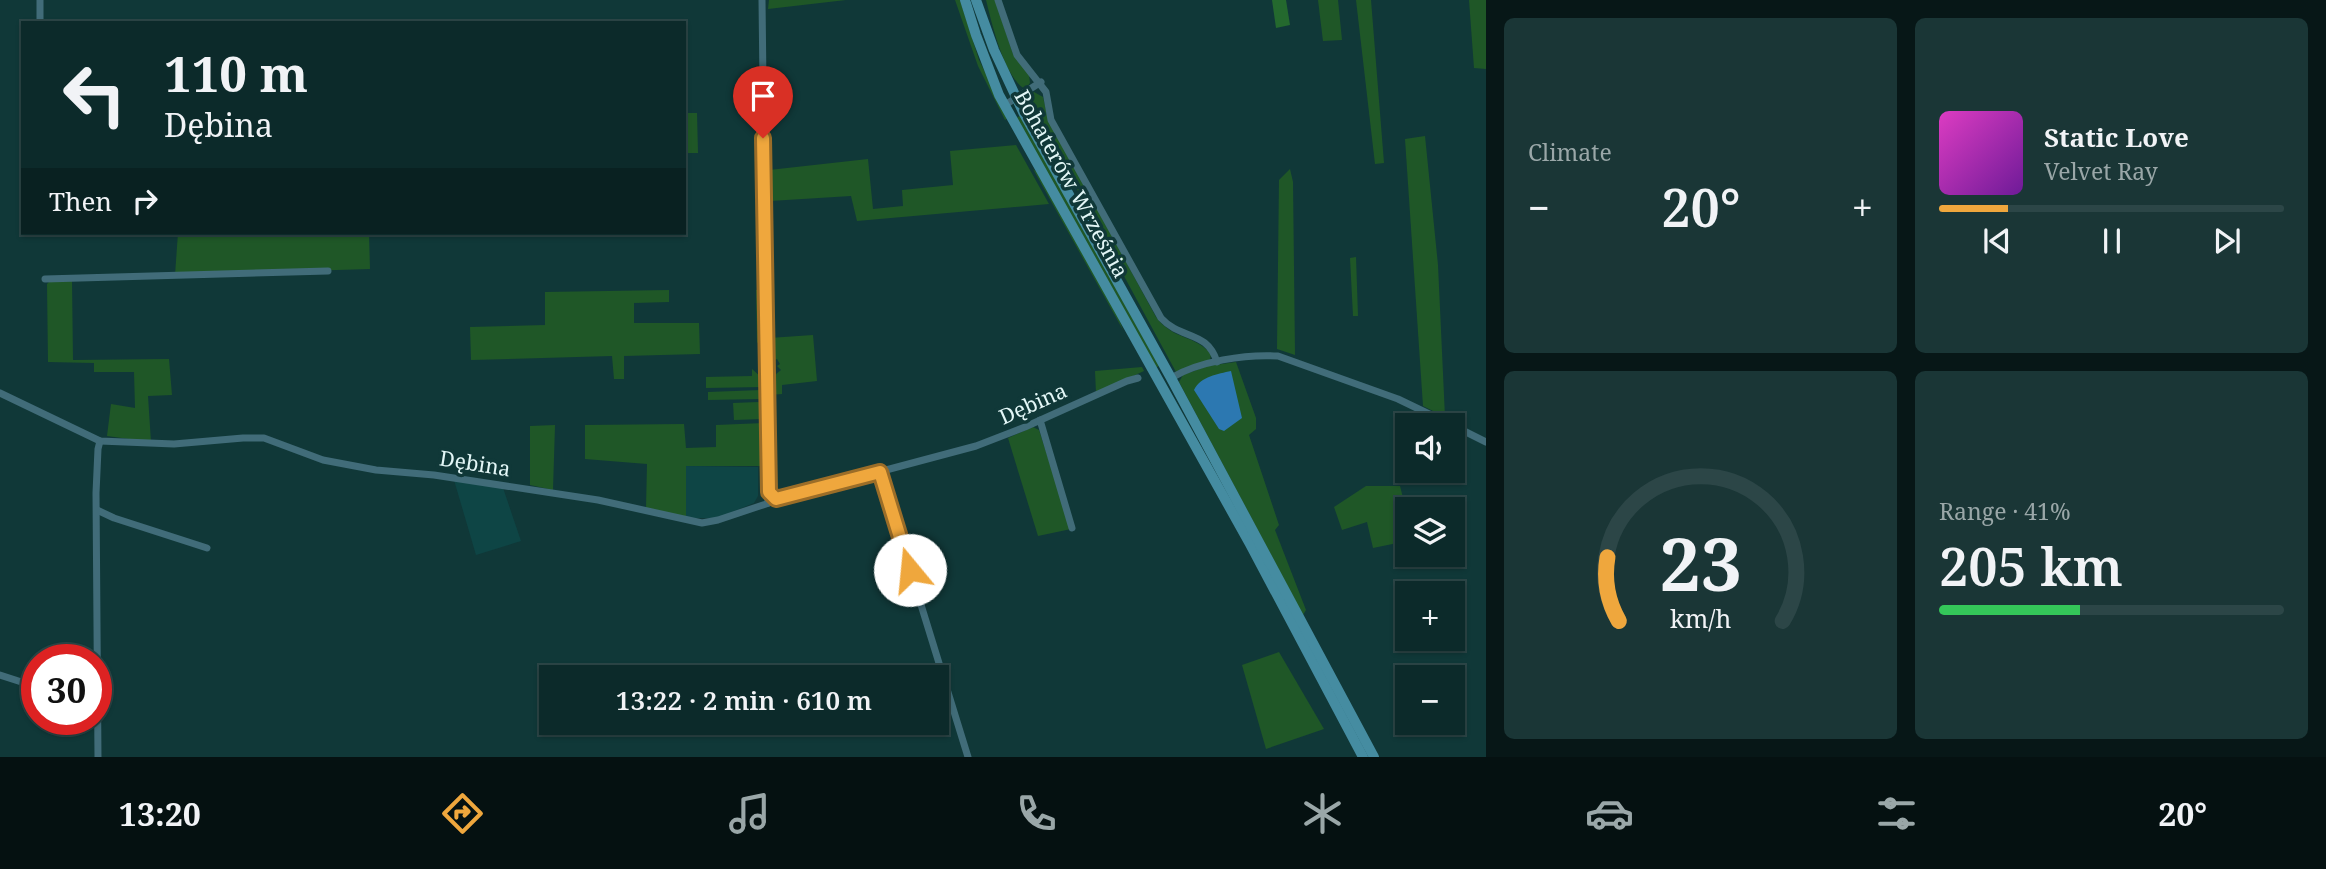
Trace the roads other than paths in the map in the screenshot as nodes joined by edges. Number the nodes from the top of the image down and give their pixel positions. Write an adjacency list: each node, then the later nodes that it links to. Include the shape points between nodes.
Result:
1 (40, 0): 6 (street)
2 (762, 0): 22 (street)
3 (965, 0): 9 (main road, Bohaterów Września)
4 (976, 0): 8 (main road, Bohaterów Września)
5 (998, 0): 7 (street, via 1017,55)
6 (40, 21)
7 (1041, 82): 8 (street); 12 (street, via 1051,120 1161,318 1176,331 1208,344)
8 (1016, 99): 9 (street); 14 (main road, Bohaterów Września)
9 (1005, 105): 34 (main road, Bohaterów Września, via 1244,533)
10 (328, 271): 11 (street)
11 (45, 279)
12 (1217, 362): 14 (street); 16 (street, via 1278,356)
13 (1139, 378): 17 (street, Dębina)
14 (1171, 378): 35 (main road, Bohaterów Września)
15 (0, 393): 19 (street)
16 (1427, 413)
17 (1040, 420): 21 (street, Dębina, via 976,446); 26 (street)
18 (1465, 432): 20 (street)
19 (100, 441): 24 (street, Dębina, via 174,444 264,438 323,460 598,500 694,522 718,520); 25 (street)
20 (1486, 442)
21 (880, 472): 23 (street, Dębina); 33 (street)
22 (769, 492): 23 (street); 24 (street)
23 (776, 499): 24 (street, Dębina)
24 (768, 503)
25 (97, 510): 27 (street); 28 (street)
26 (1072, 528)
27 (207, 548)
28 (97, 644)
29 (0, 675): 30 (street)
30 (21, 682)
31 (98, 735): 32 (street)
32 (98, 757)
33 (968, 757)
34 (1363, 757)
35 (1374, 757)

